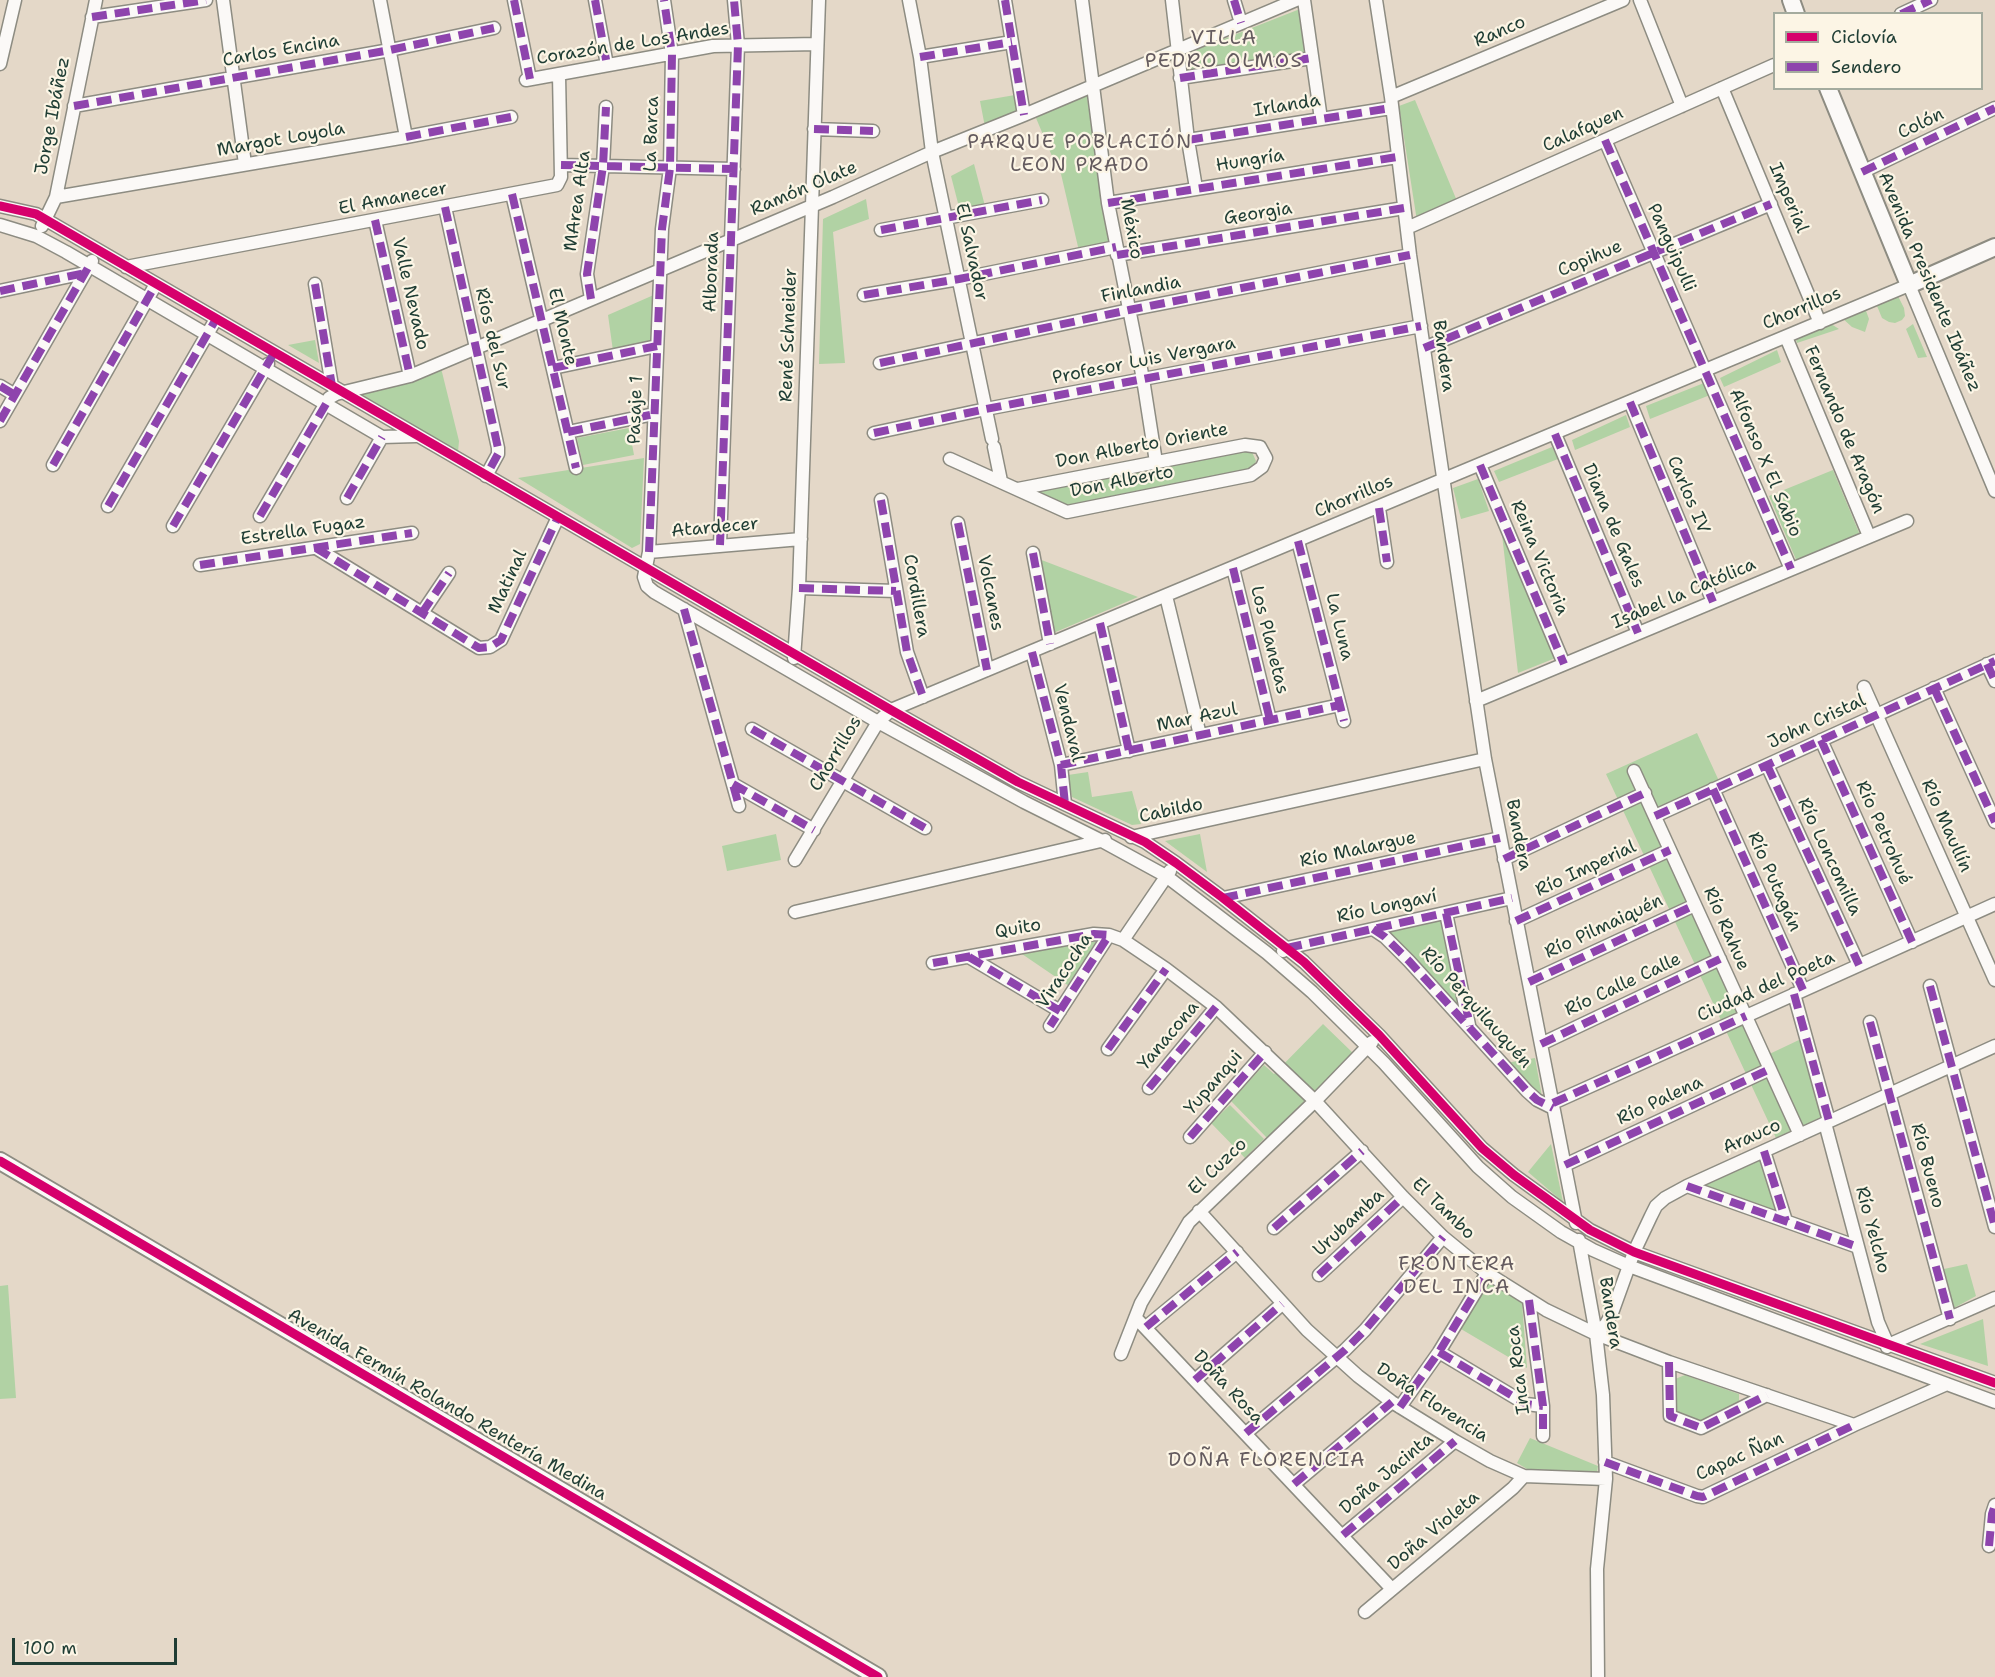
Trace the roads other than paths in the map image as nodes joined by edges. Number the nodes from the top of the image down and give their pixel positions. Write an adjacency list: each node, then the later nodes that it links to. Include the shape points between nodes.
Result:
1 (15, 0): 34 (street)
2 (96, 0): 23 (street, Jorge Ibáñez)
3 (206, 0): 23 (street)
4 (224, 0): 38 (street)
5 (380, 0): 29 (street)
6 (514, 0): 37 (street, Corazón de Los Andes, via 528,80)
7 (595, 0): 35 (street)
8 (664, 0): 31 (street, La Barca)
9 (734, 0): 28 (street, Alborada)
10 (819, 0): 27 (street, René Schneider)
11 (909, 0): 32 (street, El Salvador)
12 (1005, 0): 26 (street)
13 (1082, 0): 40 (street, México)
14 (1172, 0): 30 (street)
15 (1234, 0): 24 (street)
16 (1296, 0): 24 (street, Ramón Olate)
17 (1304, 0): 33 (street)
18 (1376, 0): 43 (street, Bandera)
19 (1623, 0): 43 (street, Ranco)
20 (1640, 0): 45 (street)
21 (1931, 0): 22 (street)
22 (1905, 12)
23 (92, 17): 44 (street, Jorge Ibáñez)
24 (1241, 23): 30 (street, Ramón Olate)
25 (494, 28): 29 (street, Carlos Encina)
26 (1012, 42): 32 (street); 48 (street)
27 (817, 44): 28 (street, Corazón de Los Andes); 51 (street, René Schneider)
28 (738, 45): 31 (street, Corazón de Los Andes); 62 (street, Alborada)
29 (390, 50): 38 (street, Carlos Encina); 53 (street)
30 (1178, 50): 39 (street); 40 (street, Ramón Olate)
31 (672, 54): 35 (street, Corazón de Los Andes); 61 (street, La Barca)
32 (920, 57): 56 (street, El Salvador)
33 (1312, 58): 39 (street); 50 (street)
34 (0, 64)
35 (607, 65): 37 (street, Corazón de Los Andes)
36 (1773, 65): 41 (street, Calafquen)
37 (559, 75): 59 (street)
38 (233, 78): 44 (street, Carlos Encina); 58 (street)
39 (1180, 78): 54 (street)
40 (1093, 86): 48 (street, Ramón Olate); 68 (street, México)
41 (1722, 88): 45 (street, Calafquen); 69 (street, Imperial)
42 (1829, 90): 63 (main road, Avenida Presidente Ibáñez)
43 (1391, 103): 50 (street, Irlanda); 57 (street, Bandera)
44 (74, 106): 66 (street, Jorge Ibáñez)
45 (1682, 106): 55 (street, Calafquen)
46 (606, 107): 60 (street, MArea Alta)
47 (1995, 108): 63 (street, Colón)
48 (1024, 116): 56 (street, Ramón Olate)
49 (511, 117): 53 (street, Margot Loyola)
50 (1321, 119): 54 (street, Irlanda)
51 (814, 129): 52 (street); 71 (street, René Schneider)
52 (873, 131)
53 (406, 137): 58 (street, Margot Loyola)
54 (1188, 140): 64 (street)
55 (1605, 140): 78 (street, Calafquen); 85 (street, Panguipulli)
56 (932, 152): 71 (street, Ramón Olate); 74 (street, El Salvador)
57 (1397, 157): 64 (street, Hungría); 73 (street, Bandera)
58 (246, 164): 66 (street, Margot Loyola)
59 (561, 165): 60 (street); 65 (street, El Amanecer, via 557,185)
60 (603, 166): 61 (street); 96 (street, MArea Alta, via 587,274)
61 (670, 168): 62 (street); 89 (street, La Barca)
62 (734, 169): 81 (street, Alborada)
63 (1862, 172): 93 (main road, Avenida Presidente Ibáñez)
64 (1196, 188): 68 (street, Hungría)
65 (512, 194): 72 (street, El Amanecer); 100 (street, El Monte)
66 (56, 197): 75 (street, Jorge Ibáñez)
67 (1042, 200): 74 (street)
68 (1108, 203): 84 (street, México)
69 (1771, 204): 85 (street, Copihue); 101 (street, Imperial)
70 (0, 206): 75 (street)
71 (812, 206): 81 (street, Ramón Olate); 153 (street, René Schneider)
72 (445, 207): 76 (street, El Amanecer); 107 (street, Ríos del Sur)
73 (1404, 208): 78 (street, Bandera); 84 (street, Georgia)
74 (946, 217): 79 (street); 90 (street, El Salvador)
75 (46, 220): 80 (street, Jorge Ibáñez); 83 (street)
76 (375, 220): 87 (street, El Amanecer); 114 (street, Valle Nevado)
77 (0, 225): 80 (street)
78 (1407, 228): 86 (street, Bandera)
79 (880, 230)
80 (36, 236): 88 (street)
81 (732, 240): 89 (street, Ramón Olate); 155 (street, Alborada)
82 (1995, 247): 93 (main road, Chorrillos)
83 (98, 251): 87 (street); 88 (street)
84 (1116, 251): 90 (street, Georgia); 98 (street, México)
85 (1653, 253): 108 (street, Copihue); 113 (street, Panguipulli)
86 (1410, 255): 98 (street, Finlandia); 102 (street, Bandera)
87 (126, 267): 91 (street)
88 (87, 270): 94 (street); 97 (street); 119 (street)
89 (660, 270): 96 (street, Ramón Olate); 106 (street, Pasaje 1)
90 (958, 279): 95 (street, Georgia); 105 (street, El Salvador)
91 (156, 284): 97 (street); 99 (street)
92 (315, 284): 117 (street)
93 (1909, 285): 101 (street, Chorrillos); 141 (street, Avenida Presidente Ibáñez)
94 (0, 291)
95 (864, 295)
96 (591, 299): 100 (street, Ramón Olate)
97 (147, 300): 103 (street); 134 (street)
98 (1129, 310): 105 (street, Finlandia); 115 (street, México)
99 (216, 319): 103 (street); 109 (street)
100 (542, 320): 107 (street, Ramón Olate); 111 (street, El Monte)
101 (1820, 323): 104 (street, Chorrillos)
102 (1420, 326): 108 (street, Bandera); 115 (street, Profesor Luis Vergara)
103 (207, 335): 112 (street); 144 (street)
104 (1786, 337): 113 (street, Chorrillos); 152 (street, Fernando de Aragón)
105 (972, 344): 110 (street, Finlandia); 122 (street, El Salvador)
106 (657, 346): 111 (street); 123 (street, Pasaje 1)
107 (476, 348): 114 (street, Ramón Olate); 137 (street, Ríos del Sur, via 498,448)
108 (1424, 348): 138 (street, Bandera)
109 (274, 353): 112 (street); 117 (street)
110 (880, 363)
111 (553, 368): 126 (street, El Monte)
112 (265, 369): 121 (street); 150 (street)
113 (1706, 371): 120 (street, Chorrillos); 163 (street, Alfonso X El Sabio)
114 (410, 376): 118 (street, Ramón Olate)
115 (1143, 379): 122 (street, Profesor Luis Vergara); 133 (street, México)
116 (0, 386): 119 (street)
117 (332, 386): 118 (street)
118 (344, 393): 121 (street, Ramón Olate, via 329,398); 124 (street)
119 (15, 395): 125 (street)
120 (1630, 402): 129 (street, Chorrillos); 168 (street, Carlos IV)
121 (326, 404): 128 (street); 146 (street)
122 (986, 410): 127 (street, Profesor Luis Vergara); 139 (street, El Salvador)
123 (654, 414): 126 (street); 157 (street, Pasaje 1)
124 (382, 415): 128 (street); 130 (street)
125 (0, 421)
126 (568, 432): 136 (street, El Monte)
127 (874, 433)
128 (377, 434): 130 (street); 142 (street)
129 (1555, 434): 135 (street, Chorrillos); 172 (street, Diana de Gales)
130 (417, 436): 137 (street)
131 (1266, 458): 133 (street, Don Alberto Oriente, via 1260,447 1245,445); 140 (street, Don Alberto, via 1263,467 1251,475 1067,512)
132 (950, 459): 139 (street, Don Alberto)
133 (1156, 462): 140 (street, Don Alberto Oriente)
134 (53, 465)
135 (1480, 465): 138 (street, Chorrillos); 177 (street, Reina Victoria)
136 (576, 468)
137 (486, 476): 147 (street)
138 (1444, 480): 145 (street, Chorrillos); 184 (street, Bandera)
139 (1001, 481): 140 (street, Don Alberto)
140 (1018, 489)
141 (1995, 490)
142 (347, 498)
143 (880, 500): 166 (street, Cordillera)
144 (108, 506)
145 (1379, 508): 154 (street, Chorrillos); 159 (street)
146 (260, 516)
147 (558, 517): 161 (street); 170 (street, Matinal, via 501,640 478,648)
148 (1907, 521): 152 (street, Isabel la Católica)
149 (958, 523): 178 (street, Volcanes)
150 (173, 526)
151 (412, 533): 156 (street, Estrella Fugaz)
152 (1869, 536): 163 (street, Isabel la Católica)
153 (801, 539): 155 (street, Atardecer); 165 (street, René Schneider)
154 (1298, 541): 162 (street, Chorrillos); 185 (street, La Luna)
155 (720, 545): 157 (street, Atardecer)
156 (316, 548): 160 (street, Estrella Fugaz); 170 (street)
157 (648, 552): 161 (street, Atardecer)
158 (1033, 553): 173 (street)
159 (1387, 562)
160 (200, 565)
161 (644, 567): 169 (street, via 651,590); 175 (street)
162 (1233, 568): 167 (street, Chorrillos); 188 (street, Los Planetas)
163 (1791, 569): 168 (street, Isabel la Católica)
164 (449, 573): 170 (street)
165 (799, 588): 166 (street); 175 (street, René Schneider)
166 (896, 591): 183 (street, Cordillera, via 908,652)
167 (1166, 596): 171 (street, Chorrillos); 192 (street)
168 (1713, 602): 172 (street, Isabel la Católica)
169 (684, 609): 179 (street); 200 (street)
170 (422, 613)
171 (1100, 623): 173 (street, Chorrillos); 194 (street)
172 (1638, 633): 177 (street, Isabel la Católica)
173 (1050, 644): 174 (street, Chorrillos)
174 (1032, 651): 178 (street, Chorrillos); 196 (street, Vendaval)
175 (794, 654): 179 (street, René Schneider); 186 (street)
176 (1991, 662): 180 (street); 182 (street, John Cristal)
177 (1564, 664): 184 (street, Isabel la Católica)
178 (987, 670): 183 (street, Chorrillos)
179 (794, 672): 190 (street)
180 (1995, 681)
181 (1864, 687): 187 (street, Río Maullín)
182 (1934, 688): 187 (street, John Cristal); 206 (street)
183 (923, 697): 186 (street, Chorrillos)
184 (1476, 701): 195 (street, Bandera)
185 (1340, 705): 188 (street, Mar Azul); 189 (street, La Luna)
186 (891, 710): 190 (street, Chorrillos); 203 (street)
187 (1876, 715): 193 (street, John Cristal); 223 (street, Río Maullín)
188 (1270, 720): 192 (street, Mar Azul)
189 (1344, 721)
190 (878, 722): 199 (street, Chorrillos); 211 (street)
191 (752, 729): 199 (street)
192 (1200, 735): 194 (street, Mar Azul)
193 (1821, 740): 197 (street, John Cristal); 228 (street, Río Petrohué)
194 (1129, 751): 196 (street, Mar Azul)
195 (1485, 759): 209 (street, Cabildo); 210 (street, Bandera)
196 (1061, 765): 203 (street, Vendaval)
197 (1767, 765): 201 (street, John Cristal); 234 (street, Río Loncomilla)
198 (1635, 771): 202 (street, Río Rahue)
199 (843, 781): 207 (street); 208 (street, Chorrillos)
200 (733, 784): 204 (street); 208 (street)
201 (1713, 789): 205 (street, John Cristal); 239 (street, Río Putagán)
202 (1645, 793): 205 (street, Río Rahue); 213 (street)
203 (1065, 804): 209 (street)
204 (739, 806)
205 (1655, 816): 212 (street, Río Rahue)
206 (1995, 822)
207 (924, 828)
208 (813, 830): 214 (street, Chorrillos)
209 (1133, 836): 211 (street, Cabildo); 215 (street)
210 (1500, 838): 213 (street, Bandera); 217 (street, Río Malargue)
211 (1102, 841): 216 (street); 221 (street, Cabildo)
212 (1671, 850): 220 (street, Río Rahue); 224 (street, Río Imperial)
213 (1504, 859): 218 (street, Bandera)
214 (795, 860)
215 (1176, 863): 216 (street, Viracocha); 217 (street)
216 (1166, 876): 227 (street, Viracocha); 231 (street)
217 (1223, 898): 229 (street)
218 (1512, 898): 222 (street, Río Longaví); 224 (street, Bandera)
219 (1995, 904): 223 (street, Ciudad del Poeta)
220 (1695, 905): 232 (street, Río Rahue); 237 (street, Río Pilmaiquén)
221 (795, 912)
222 (1446, 913): 225 (street, Río Longaví); 245 (street)
223 (1967, 917): 228 (street, Ciudad del Poeta); 236 (street, Río Maullín)
224 (1516, 921): 237 (street, Bandera)
225 (1373, 929): 229 (street, Río Longaví); 245 (street, Río Perquilauquén, via 1410,961)
226 (1109, 935): 227 (street, El Tambo); 230 (street, Quito, via 1094,934); 241 (street, Viracocha)
227 (1123, 940): 235 (street, El Tambo)
228 (1912, 942): 234 (street, Ciudad del Poeta)
229 (1287, 948): 231 (street, Río Longaví); 246 (street)
230 (969, 957): 233 (street, Quito); 241 (street)
231 (1274, 959): 248 (street)
232 (1720, 960): 242 (street, Río Rahue); 247 (street, Río Calle Calle)
233 (933, 963)
234 (1859, 965): 239 (street, Ciudad del Poeta)
235 (1166, 969): 240 (street, El Tambo); 250 (street)
236 (1995, 980)
237 (1529, 982): 247 (street, Bandera)
238 (1930, 986): 252 (street)
239 (1799, 992): 242 (street, Ciudad del Poeta); 258 (street, Río Yelcho)
240 (1216, 1007): 251 (street, El Tambo); 254 (street, Yanacona)
241 (1060, 1011): 244 (street, Viracocha)
242 (1746, 1016): 253 (street, Río Rahue); 257 (street, Ciudad del Poeta)
243 (1870, 1022): 255 (street, Río Bueno)
244 (1050, 1026)
245 (1470, 1026): 257 (street, Río Perquilauquén, via 1527,1091)
246 (1379, 1035): 248 (street, El Cuzco); 268 (street, via 1482,1148)
247 (1541, 1044): 257 (street, Bandera)
248 (1368, 1046): 256 (street, El Cuzco); 273 (street, via 1478,1167 1528,1210)
249 (1995, 1046): 252 (street, Arauco)
250 (1108, 1049)
251 (1265, 1052): 256 (street, El Tambo); 260 (street, Yupanqui)
252 (1952, 1066): 255 (street, Arauco); 270 (street)
253 (1770, 1069): 259 (street, Río Rahue); 264 (street, Río Palena)
254 (1149, 1088)
255 (1889, 1094): 258 (street, Arauco); 284 (street, Río Bueno)
256 (1315, 1101): 261 (street, El Tambo); 267 (street, El Cuzco)
257 (1553, 1106): 264 (street, Bandera)
258 (1827, 1122): 259 (street, Arauco); 274 (street, Río Yelcho)
259 (1800, 1135): 262 (street, Arauco)
260 (1190, 1137)
261 (1362, 1151): 266 (street, El Tambo); 271 (street)
262 (1764, 1151): 265 (street, Arauco); 269 (street)
263 (0, 1161): 313 (main road, Avenida Fermín Rolando Rentería Medina)
264 (1565, 1165): 268 (street, Bandera)
265 (1688, 1186): 269 (street); 276 (street, Arauco, via 1656,1206)
266 (1403, 1197): 272 (street, El Tambo); 279 (street, Urubamba)
267 (1199, 1211): 275 (street, Doña Florencia); 283 (street, El Cuzco, via 1180,1235)
268 (1575, 1220): 273 (street, Bandera); 276 (street)
269 (1786, 1221): 274 (street)
270 (1995, 1227)
271 (1274, 1228)
272 (1443, 1237): 278 (street, El Tambo); 290 (street, via 1365,1330)
273 (1580, 1243): 277 (street); 286 (street, Bandera)
274 (1858, 1247): 287 (street, Río Yelcho)
275 (1237, 1252): 282 (street, Doña Florencia); 285 (street)
276 (1634, 1252): 277 (street, Arauco); 287 (street)
277 (1629, 1266): 286 (street, Arauco, via 1612,1313); 291 (street)
278 (1487, 1274): 281 (street, El Tambo); 288 (street)
279 (1319, 1275)
280 (1995, 1298): 284 (street)
281 (1529, 1300): 286 (street, El Tambo); 299 (street, Inca Roca)
282 (1282, 1304): 290 (street, Doña Florencia); 293 (street)
283 (1136, 1318): 285 (street, Doña Rosa); 289 (street, El Cuzco)
284 (1950, 1319): 287 (street)
285 (1146, 1327): 293 (street, Doña Rosa)
286 (1596, 1334): 292 (street, El Tambo); 304 (street, Bandera)
287 (1888, 1345): 291 (street); 294 (street)
288 (1439, 1352): 298 (street); 299 (street, via 1526,1404)
289 (1121, 1354)
290 (1335, 1357): 298 (street, Doña Florencia); 301 (street)
291 (1883, 1360): 295 (street)
292 (1669, 1362): 296 (street, El Tambo); 296 (street, via 1670,1416 1701,1428)
293 (1195, 1380): 301 (street, Doña Rosa)
294 (1995, 1383)
295 (1947, 1384): 297 (street); 300 (street)
296 (1767, 1395): 300 (street, El Tambo)
297 (1995, 1401)
298 (1396, 1405): 303 (street, Doña Florencia); 307 (street)
299 (1544, 1406): 302 (street, Inca Roca)
300 (1854, 1425): 304 (street, Capac Ñan, via 1703,1497)
301 (1246, 1433): 307 (street, Doña Rosa)
302 (1543, 1436)
303 (1455, 1441): 305 (street, Doña Florencia); 309 (street, Doña Jacinta)
304 (1605, 1462): 306 (street, Bandera)
305 (1524, 1476): 306 (street, Doña Florencia); 311 (street, Doña Violeta)
306 (1606, 1479): 314 (street, Bandera, via 1597,1569)
307 (1294, 1484): 309 (street, Doña Rosa)
308 (1995, 1505): 310 (street)
309 (1342, 1535): 311 (street, Doña Rosa)
310 (1989, 1546)
311 (1392, 1589): 312 (street, Doña Violeta)
312 (1365, 1612)
313 (878, 1677)
314 (1598, 1677)

